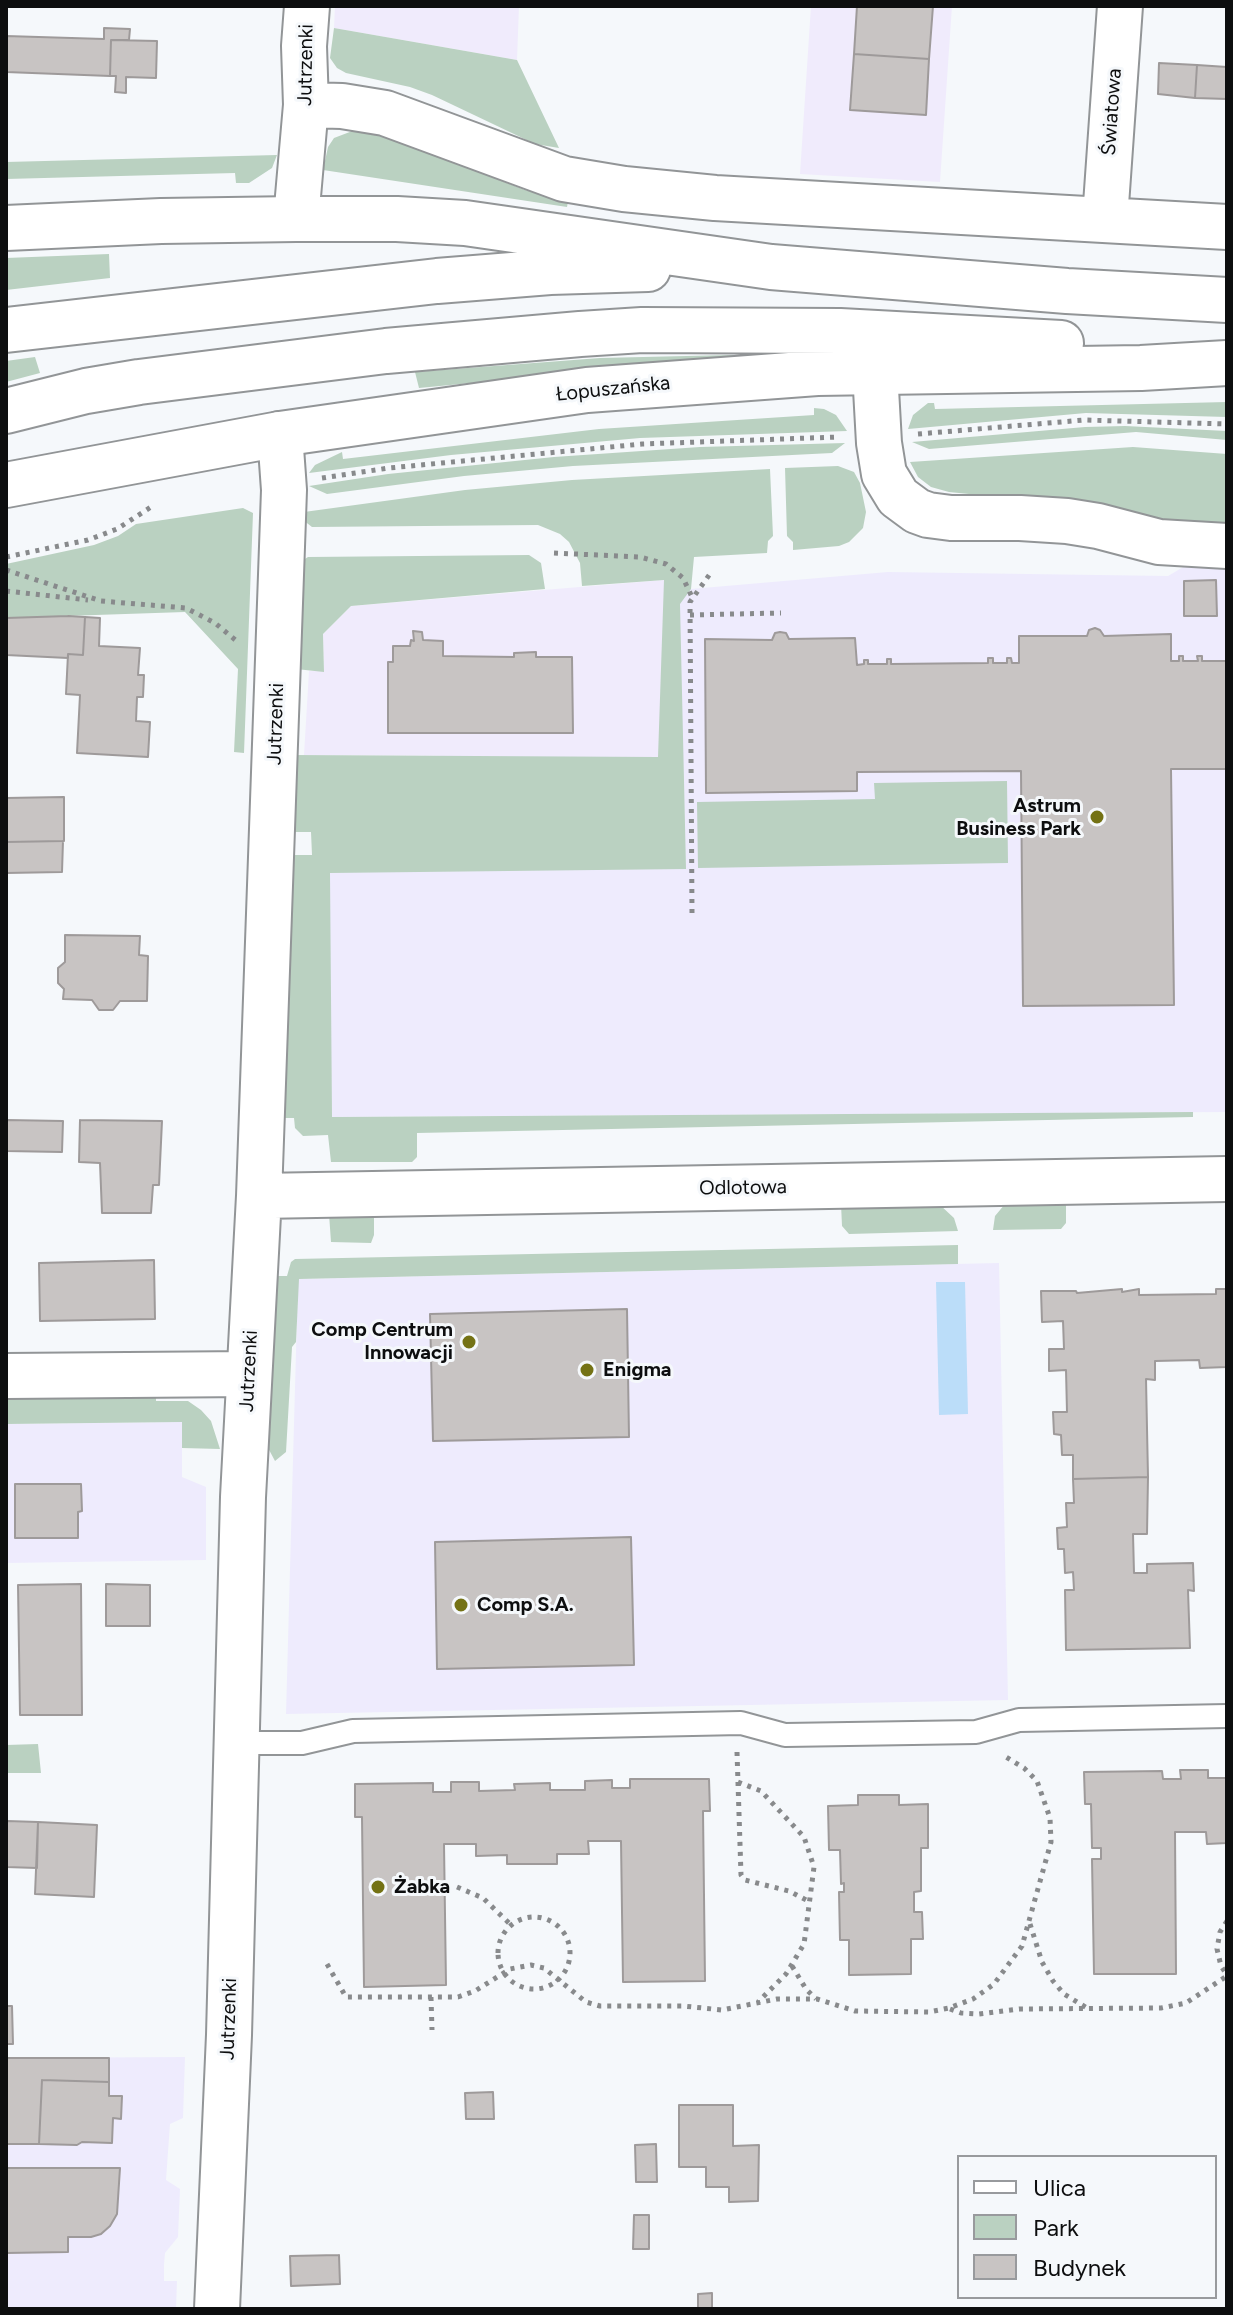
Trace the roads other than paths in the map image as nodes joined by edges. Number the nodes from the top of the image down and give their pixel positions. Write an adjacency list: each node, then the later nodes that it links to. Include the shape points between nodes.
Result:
1 (307, 6): 3 (street, Jutrzenki)
2 (1120, 6): 5 (street, Światowa)
3 (306, 105): 4 (street, Jutrzenki); 5 (street, via 385,113 564,179 624,189)
4 (296, 219): 7 (street); 8 (street, via 465,223)
5 (1105, 219): 6 (street)
6 (1227, 227)
7 (6, 228)
8 (771, 267): 9 (street); 10 (street, via 437,281)
9 (1227, 300)
10 (6, 330)
11 (1227, 352): 14 (street, via 840,331 642,330 402,350 139,382)
12 (1227, 363): 13 (street, Łopuszańska)
13 (875, 371): 15 (street, Łopuszańska, via 587,390); 17 (street, via 884,474 898,497 917,511 951,518 1067,521 1159,542)
14 (6, 411)
15 (280, 434): 16 (street, Łopuszańska); 19 (street, Jutrzenki, via 284,490)
16 (6, 485)
17 (1227, 546)
18 (1227, 1179): 19 (street, Odlotowa)
19 (259, 1196): 20 (street, Jutrzenki)
20 (249, 1374): 21 (street); 23 (street, Jutrzenki)
21 (6, 1376)
22 (1227, 1716): 23 (lane, via 1019,1720 976,1732 785,1735 736,1723 353,1731 302,1743)
23 (236, 1743): 24 (street, Jutrzenki)
24 (217, 2309)

